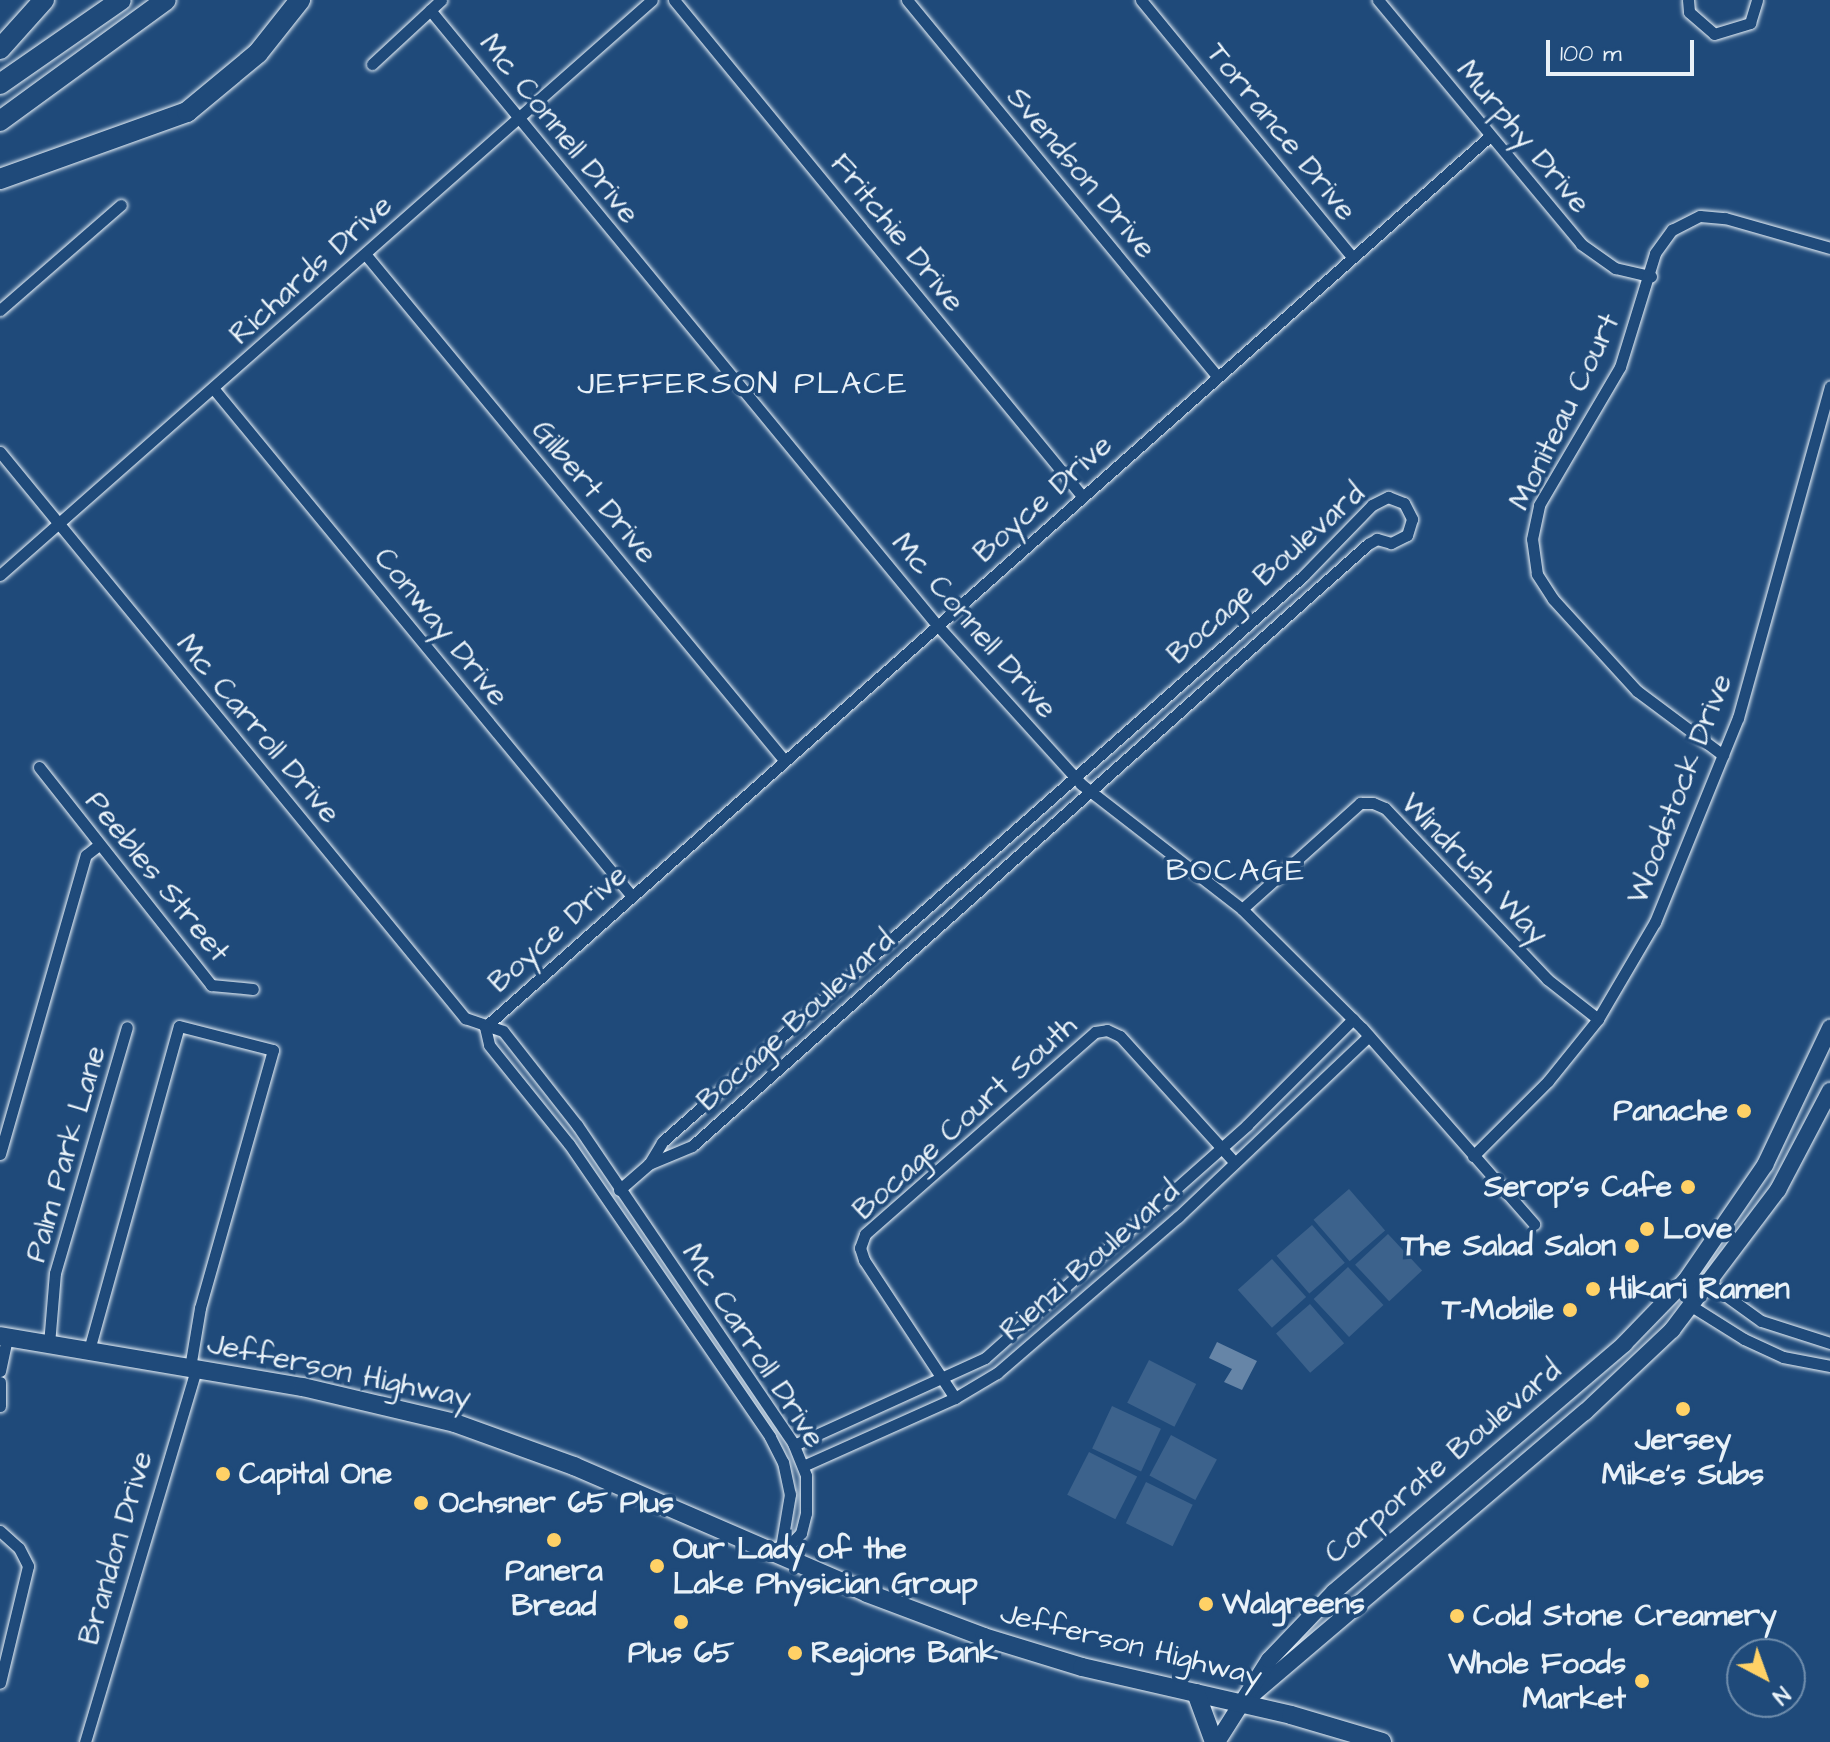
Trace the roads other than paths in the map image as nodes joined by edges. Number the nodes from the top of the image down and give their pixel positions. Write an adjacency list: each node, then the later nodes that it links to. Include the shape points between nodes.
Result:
1 (44, 0): 14 (highway)
2 (121, 0): 16 (highway)
3 (166, 0): 18 (highway)
4 (441, 0): 13 (street)
5 (652, 0): 17 (street, Richards Drive)
6 (674, 0): 31 (street, Fritchie Drive)
7 (907, 0): 27 (street, Svendson Drive)
8 (1141, 0): 24 (street, Torrance Drive)
9 (1378, 0): 19 (street, Murphy Drive)
10 (1688, 0): 11 (street, via 1689,12 1714,34 1750,23)
11 (1757, 0)
12 (296, 7): 20 (highway, via 224,85 187,112)
13 (430, 10): 15 (street); 17 (street, Mc Connell Drive)
14 (0, 49)
15 (372, 64)
16 (0, 84)
17 (517, 116): 23 (street, Richards Drive); 34 (street, Mc Connell Drive)
18 (0, 121)
19 (1490, 136): 24 (street, Boyce Drive); 25 (street, Murphy Drive, via 1581,244 1615,268)
20 (0, 179)
21 (121, 205): 26 (street)
22 (1830, 248): 25 (street, Moniteau Court, via 1700,216 1672,230 1655,253)
23 (366, 255): 29 (street, Richards Drive); 36 (street, Gilbert Drive)
24 (1352, 257): 27 (street, Boyce Drive)
25 (1651, 276): 35 (street, Moniteau Court, via 1620,367 1539,505 1532,539 1537,574 1553,599 1637,691)
26 (0, 310)
27 (1217, 376): 31 (street, Boyce Drive)
28 (1830, 387): 35 (street, Woodstock Drive)
29 (213, 388): 32 (street, Richards Drive); 41 (street, Conway Drive)
30 (0, 452): 32 (street, Mc Carroll Drive)
31 (1082, 496): 34 (street, Boyce Drive)
32 (57, 524): 33 (street, Richards Drive); 47 (street, Mc Carroll Drive, via 465,1018)
33 (0, 575)
34 (937, 625): 36 (street, Boyce Drive); 38 (street, Mc Connell Drive)
35 (1723, 755): 45 (street, Woodstock Drive, via 1655,922)
36 (784, 760): 41 (street, Boyce Drive)
37 (39, 767): 40 (street, Peebles Street)
38 (1075, 777): 39 (street, Mc Connell Drive); 39 (street, Bocage Boulevard, via 1314,565 1372,505 1388,497 1404,503 1412,519 1407,535 1391,543 1377,539 1368,544); 55 (street, Bocage Boulevard, via 662,1142)
39 (1091, 791): 42 (street, Mc Connell Drive); 55 (street, Bocage Boulevard, via 692,1146)
40 (99, 845): 43 (street, Peebles Street, via 211,985); 52 (street, via 86,855)
41 (631, 895): 47 (street, Boyce Drive)
42 (1242, 909): 44 (street, Mc Connell Drive); 45 (street, Windrush Way, via 1360,803 1373,803 1385,808 1547,979)
43 (253, 989)
44 (1353, 1019): 49 (street, Mc Connell Drive); 51 (street, Rienzi Boulevard)
45 (1598, 1019): 53 (street, Woodstock Drive, via 1548,1081)
46 (127, 1027): 63 (street, Palm Park Lane, via 55,1273)
47 (485, 1027): 56 (street, Mc Carroll Drive, via 503,1031 577,1125); 75 (street, Mc Carroll Drive, via 489,1045 569,1144 770,1437 790,1494)
48 (1830, 1028): 58 (street, Corporate Boulevard, via 1765,1165)
49 (1369, 1036): 53 (street, Mc Connell Drive); 54 (street, Rienzi Boulevard)
50 (1830, 1091): 59 (street, Corporate Boulevard, via 1778,1190)
51 (1221, 1148): 54 (street); 68 (street, Rienzi Boulevard, via 985,1358); 68 (street, Bocage Court South, via 1120,1036 1095,1032 865,1234 860,1248)
52 (0, 1154)
53 (1473, 1156): 57 (street, Mc Connell Drive)
54 (1235, 1163): 70 (street, Rienzi Boulevard, via 1022,1353)
55 (649, 1164): 56 (street, Bocage Boulevard)
56 (619, 1190): 72 (street, Mc Carroll Drive)
57 (1534, 1224)
58 (1686, 1280): 59 (street); 60 (street); 78 (street, Corporate Boulevard, via 1613,1353 1334,1592 1269,1660)
59 (1711, 1285): 60 (street, Corporate Boulevard); 62 (street, via 1761,1321)
60 (1693, 1307): 65 (street, via 1770,1351); 78 (street, Corporate Boulevard, via 1585,1412)
61 (4, 1336): 63 (main road, Jefferson Highway); 67 (street)
62 (1830, 1343)
63 (49, 1344): 64 (main road, Jefferson Highway)
64 (89, 1350): 66 (main road, Jefferson Highway); 66 (street, Brandon Drive, via 179,1026 273,1050 200,1308)
65 (1830, 1366)
66 (193, 1368): 75 (main road, Jefferson Highway, via 355,1397 474,1429); 79 (street, Brandon Drive)
67 (0, 1371)
68 (944, 1379): 70 (street); 72 (street, Rienzi Boulevard)
69 (0, 1382): 71 (street)
70 (955, 1398): 73 (street, Rienzi Boulevard)
71 (0, 1406)
72 (794, 1445): 73 (street, Mc Carroll Drive)
73 (803, 1466): 75 (street, Mc Carroll Drive, via 804,1523)
74 (0, 1531): 76 (street, via 19,1548 28,1566)
75 (780, 1555): 77 (main road, Jefferson Highway, via 984,1637)
76 (0, 1683)
77 (1196, 1693): 78 (main road, Jefferson Highway); 80 (main road)
78 (1242, 1703): 80 (street); 81 (main road, Jefferson Highway)
79 (85, 1742)
80 (1216, 1742)
81 (1382, 1742)

